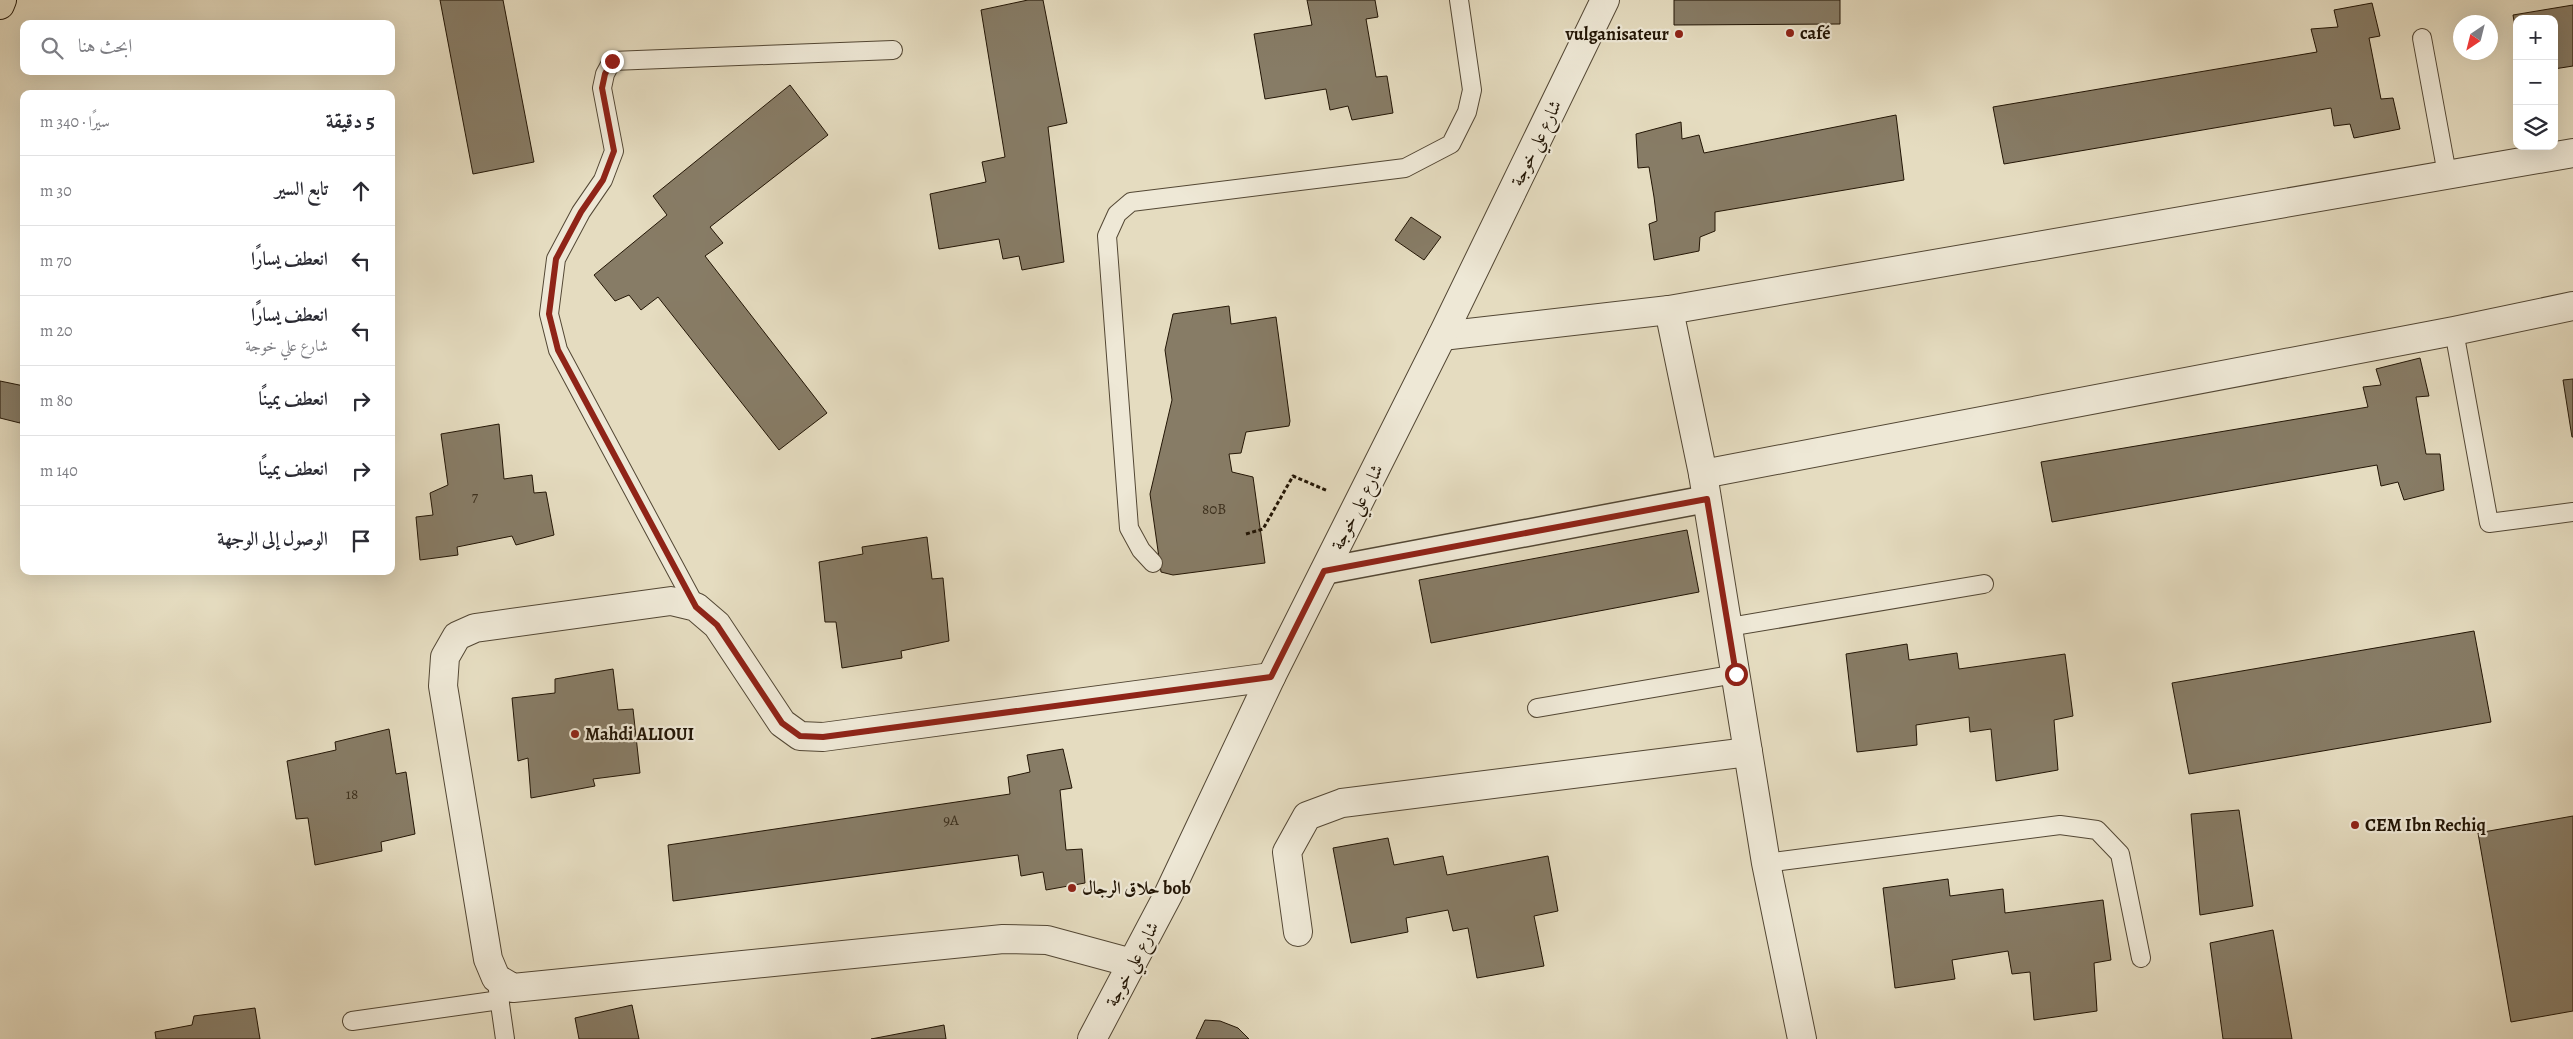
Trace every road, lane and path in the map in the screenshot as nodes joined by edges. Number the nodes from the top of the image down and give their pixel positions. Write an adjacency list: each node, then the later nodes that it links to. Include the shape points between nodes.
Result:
1 (2, 0): 4 (highway)
2 (1459, 0): 17 (lane, via 1472,90 1467,112 1451,144 1405,168 1131,202 1116,214 1107,236 1129,528 1141,550)
3 (1605, 0): 12 (street, شارع علي خوجة)
4 (0, 5)
5 (2422, 38): 8 (lane)
6 (893, 50): 20 (lane, via 612,61 605,74 602,88 614,151 603,180 581,212 556,259 549,314 558,350)
7 (2573, 153): 8 (street)
8 (2447, 174): 10 (street)
9 (2573, 306): 11 (street)
10 (1669, 310): 12 (street); 13 (street)
11 (2454, 331): 13 (street); 15 (lane, via 2489,523)
12 (1442, 336): 14 (street, شارع علي خوجة)
13 (1705, 487): 18 (street); 21 (street)
14 (1358, 504): 16 (path, via 1293,476 1262,529); 18 (street, شارع علي خوجة)
15 (2573, 512)
16 (1246, 534)
17 (1153, 563)
18 (1324, 571): 23 (street, شارع علي خوجة)
19 (1984, 584): 21 (lane)
20 (696, 607): 23 (street, via 717,625 782,723 800,736 823,737); 30 (street, via 671,601 475,628 457,636 445,657 445,695 488,960)
21 (1728, 627): 22 (street)
22 (1736, 674): 24 (lane); 25 (street)
23 (1271, 677): 29 (street, شارع علي خوجة, via 1168,895)
24 (1537, 708)
25 (1748, 752): 26 (street); 27 (street, via 1342,803 1307,816 1287,852)
26 (1766, 863): 28 (lane, via 2060,825 2097,830 2120,854); 34 (street)
27 (1298, 932)
28 (2141, 958)
29 (1132, 963): 30 (street, via 1047,940 1003,939); 33 (street, شارع علي خوجة)
30 (498, 989): 31 (lane); 32 (lane)
31 (352, 1021)
32 (505, 1039)
33 (1092, 1039)
34 (1802, 1039)

